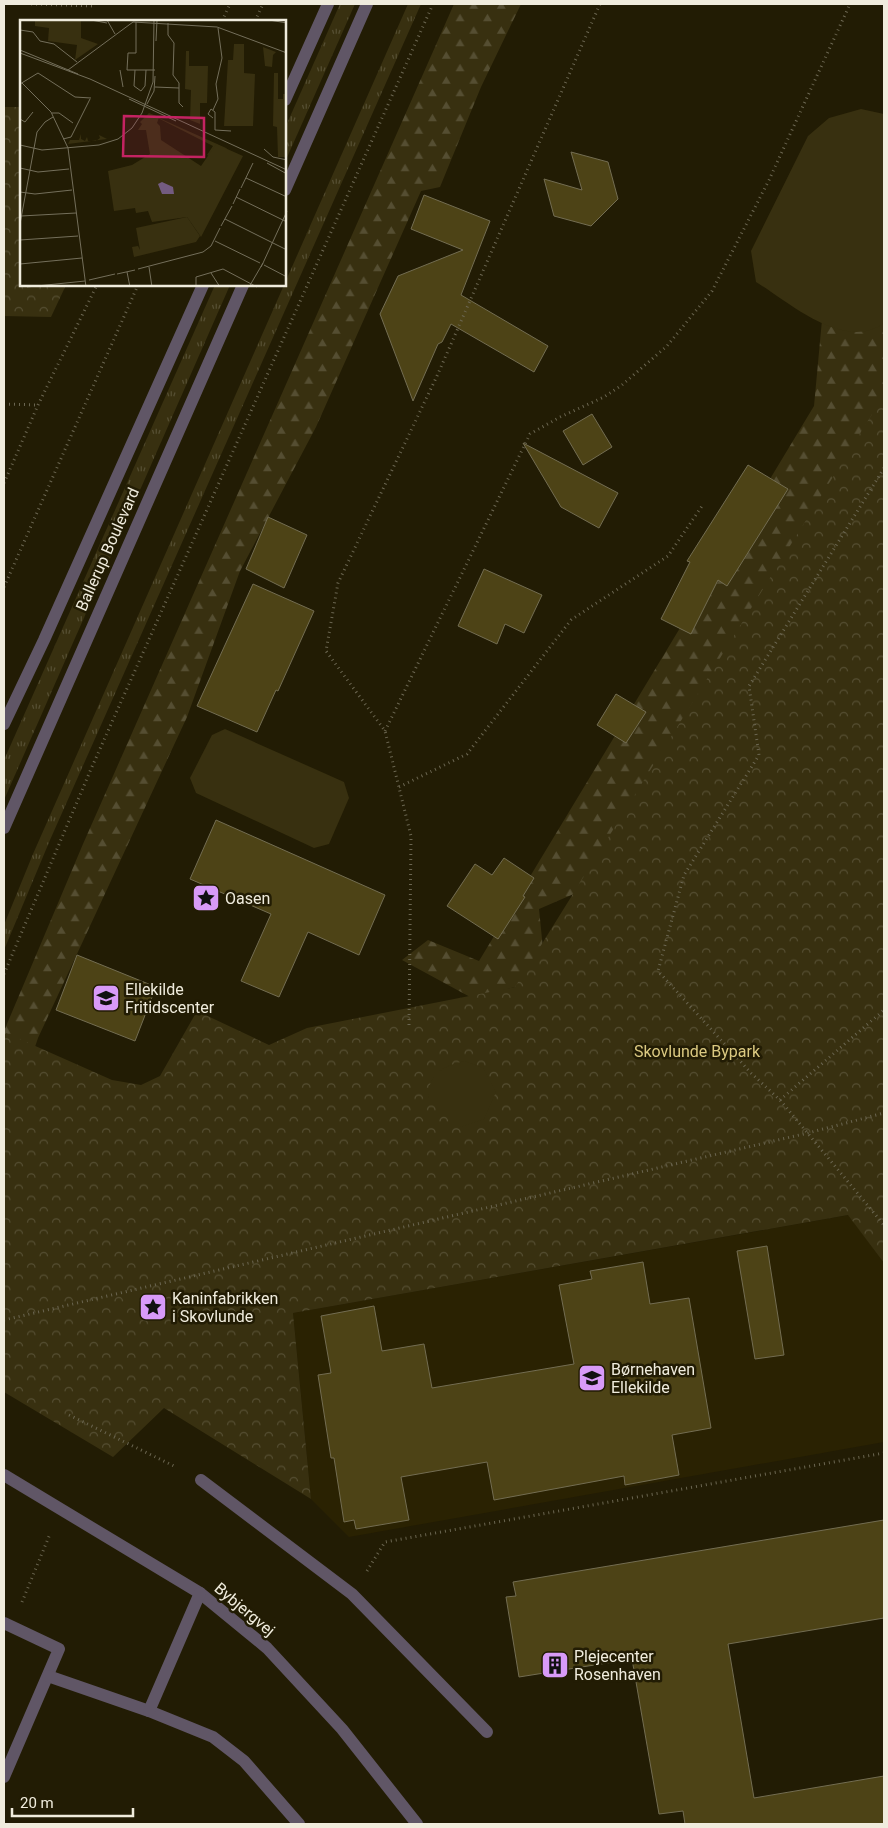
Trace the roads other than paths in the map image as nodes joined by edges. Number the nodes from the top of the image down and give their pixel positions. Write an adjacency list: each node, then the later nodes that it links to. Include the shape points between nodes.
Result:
1 (328, 4): 3 (street)
2 (368, 4): 4 (street)
3 (286, 98)
4 (286, 188)
5 (202, 286): 7 (street, Ballerup Boulevard)
6 (242, 286): 8 (street, Ballerup Boulevard)
7 (4, 724)
8 (4, 828)
9 (4, 1475): 11 (street, Bybjergvej)
10 (201, 1480): 15 (street, via 352,1594)
11 (200, 1593): 14 (street); 18 (street, Bybjergvej, via 266,1648 342,1729)
12 (8, 1625): 13 (street, via 59,1649)
13 (48, 1676): 14 (street); 16 (street)
14 (149, 1711): 17 (street, via 213,1737 244,1761)
15 (486, 1732)
16 (4, 1777)
17 (299, 1824)
18 (417, 1824)

